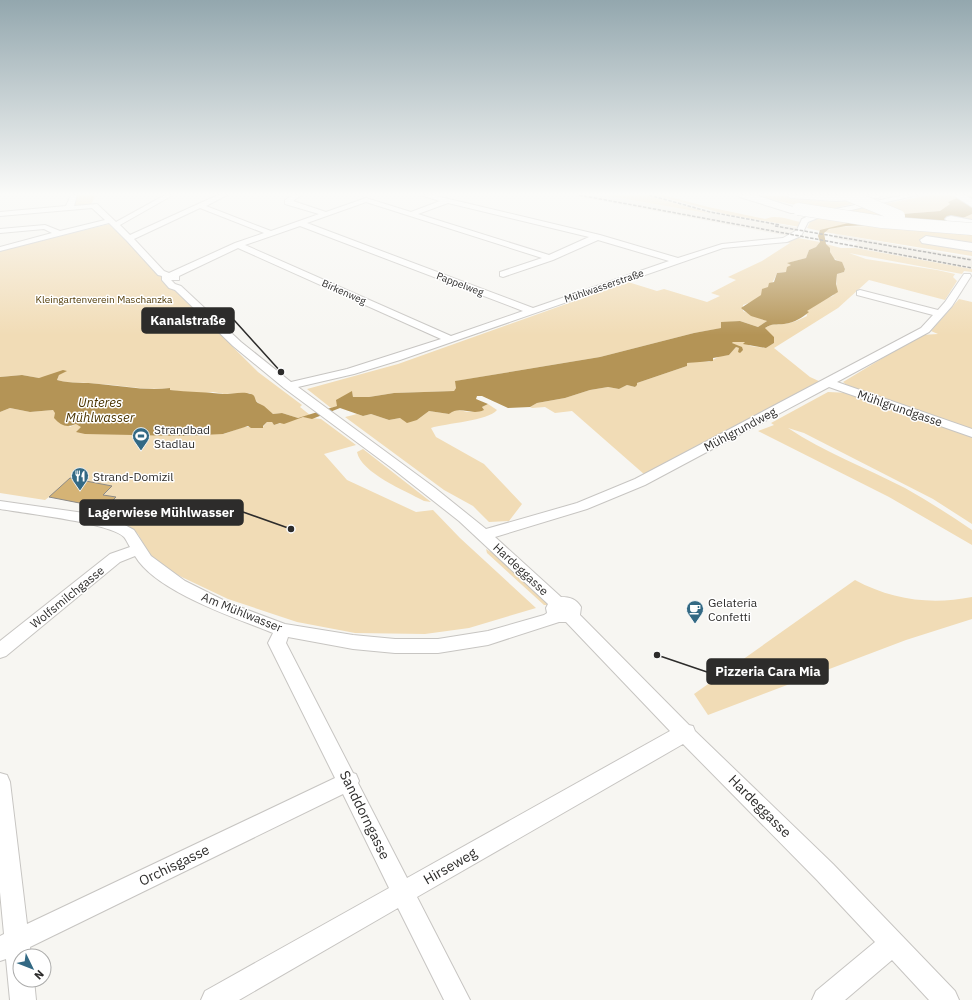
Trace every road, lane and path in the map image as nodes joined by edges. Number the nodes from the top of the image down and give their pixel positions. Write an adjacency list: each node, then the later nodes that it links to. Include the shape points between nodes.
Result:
1 (29, 242): 12 (street)
2 (132, 242): 16 (street, via 161,273)
3 (247, 242): 10 (street)
4 (346, 242): 19 (street, Pappelweg)
5 (499, 242): 13 (street)
6 (587, 242): 13 (street)
7 (613, 242): 14 (street)
8 (758, 242): 14 (street, Mühlwasserstraße, via 722,246)
9 (937, 242): 11 (highway)
10 (238, 245): 16 (street, via 177,274); 21 (street, Birkenweg)
11 (972, 247)
12 (0, 249)
13 (550, 258): 15 (street)
14 (677, 261): 19 (street, Mühlwasserstraße)
15 (503, 274)
16 (167, 276): 23 (street, Hardeggasse, via 166,280 172,286 178,288 236,344)
17 (968, 276): 20 (street, Mühlgrundweg)
18 (860, 292): 20 (street)
19 (532, 311): 21 (street, Mühlwasserstraße)
20 (940, 314): 22 (street, Mühlgrundweg, via 925,330)
21 (450, 339): 23 (street, Mühlwasserstraße, via 362,368)
22 (828, 383): 24 (street, Mühlgrundgasse); 26 (street, Mühlgrundweg, via 640,482 582,506)
23 (288, 386): 26 (street, Hardeggasse)
24 (972, 433)
25 (0, 505): 27 (street, Am Mühlwasser, via 105,522 129,533)
26 (484, 534): 28 (street, Hardeggasse)
27 (138, 550): 29 (street, Am Mühlwasser, via 155,569 178,585 223,607); 30 (street, Wolfsmilchgasse, via 115,558)
28 (562, 611): 29 (street, Am Mühlwasser, via 550,619 488,638 438,646 395,646 353,642); 31 (street, Hardeggasse)
29 (283, 630): 32 (street, Sanddorngasse, via 278,643)
30 (0, 651)
31 (686, 732): 34 (street, Hirseweg); 36 (street, Hardeggasse, via 825,872)
32 (348, 781): 34 (street, Sanddorngasse); 35 (street, Orchisgasse)
33 (0, 782): 35 (street)
34 (403, 893): 40 (street, Hirseweg); 41 (street, Sanddorngasse)
35 (8, 944): 37 (street)
36 (892, 944): 42 (street); 43 (street, Hardeggasse)
37 (12, 954)
38 (22, 988): 39 (street)
39 (23, 1000)
40 (214, 1000)
41 (457, 1000)
42 (825, 1000)
43 (946, 1000)

